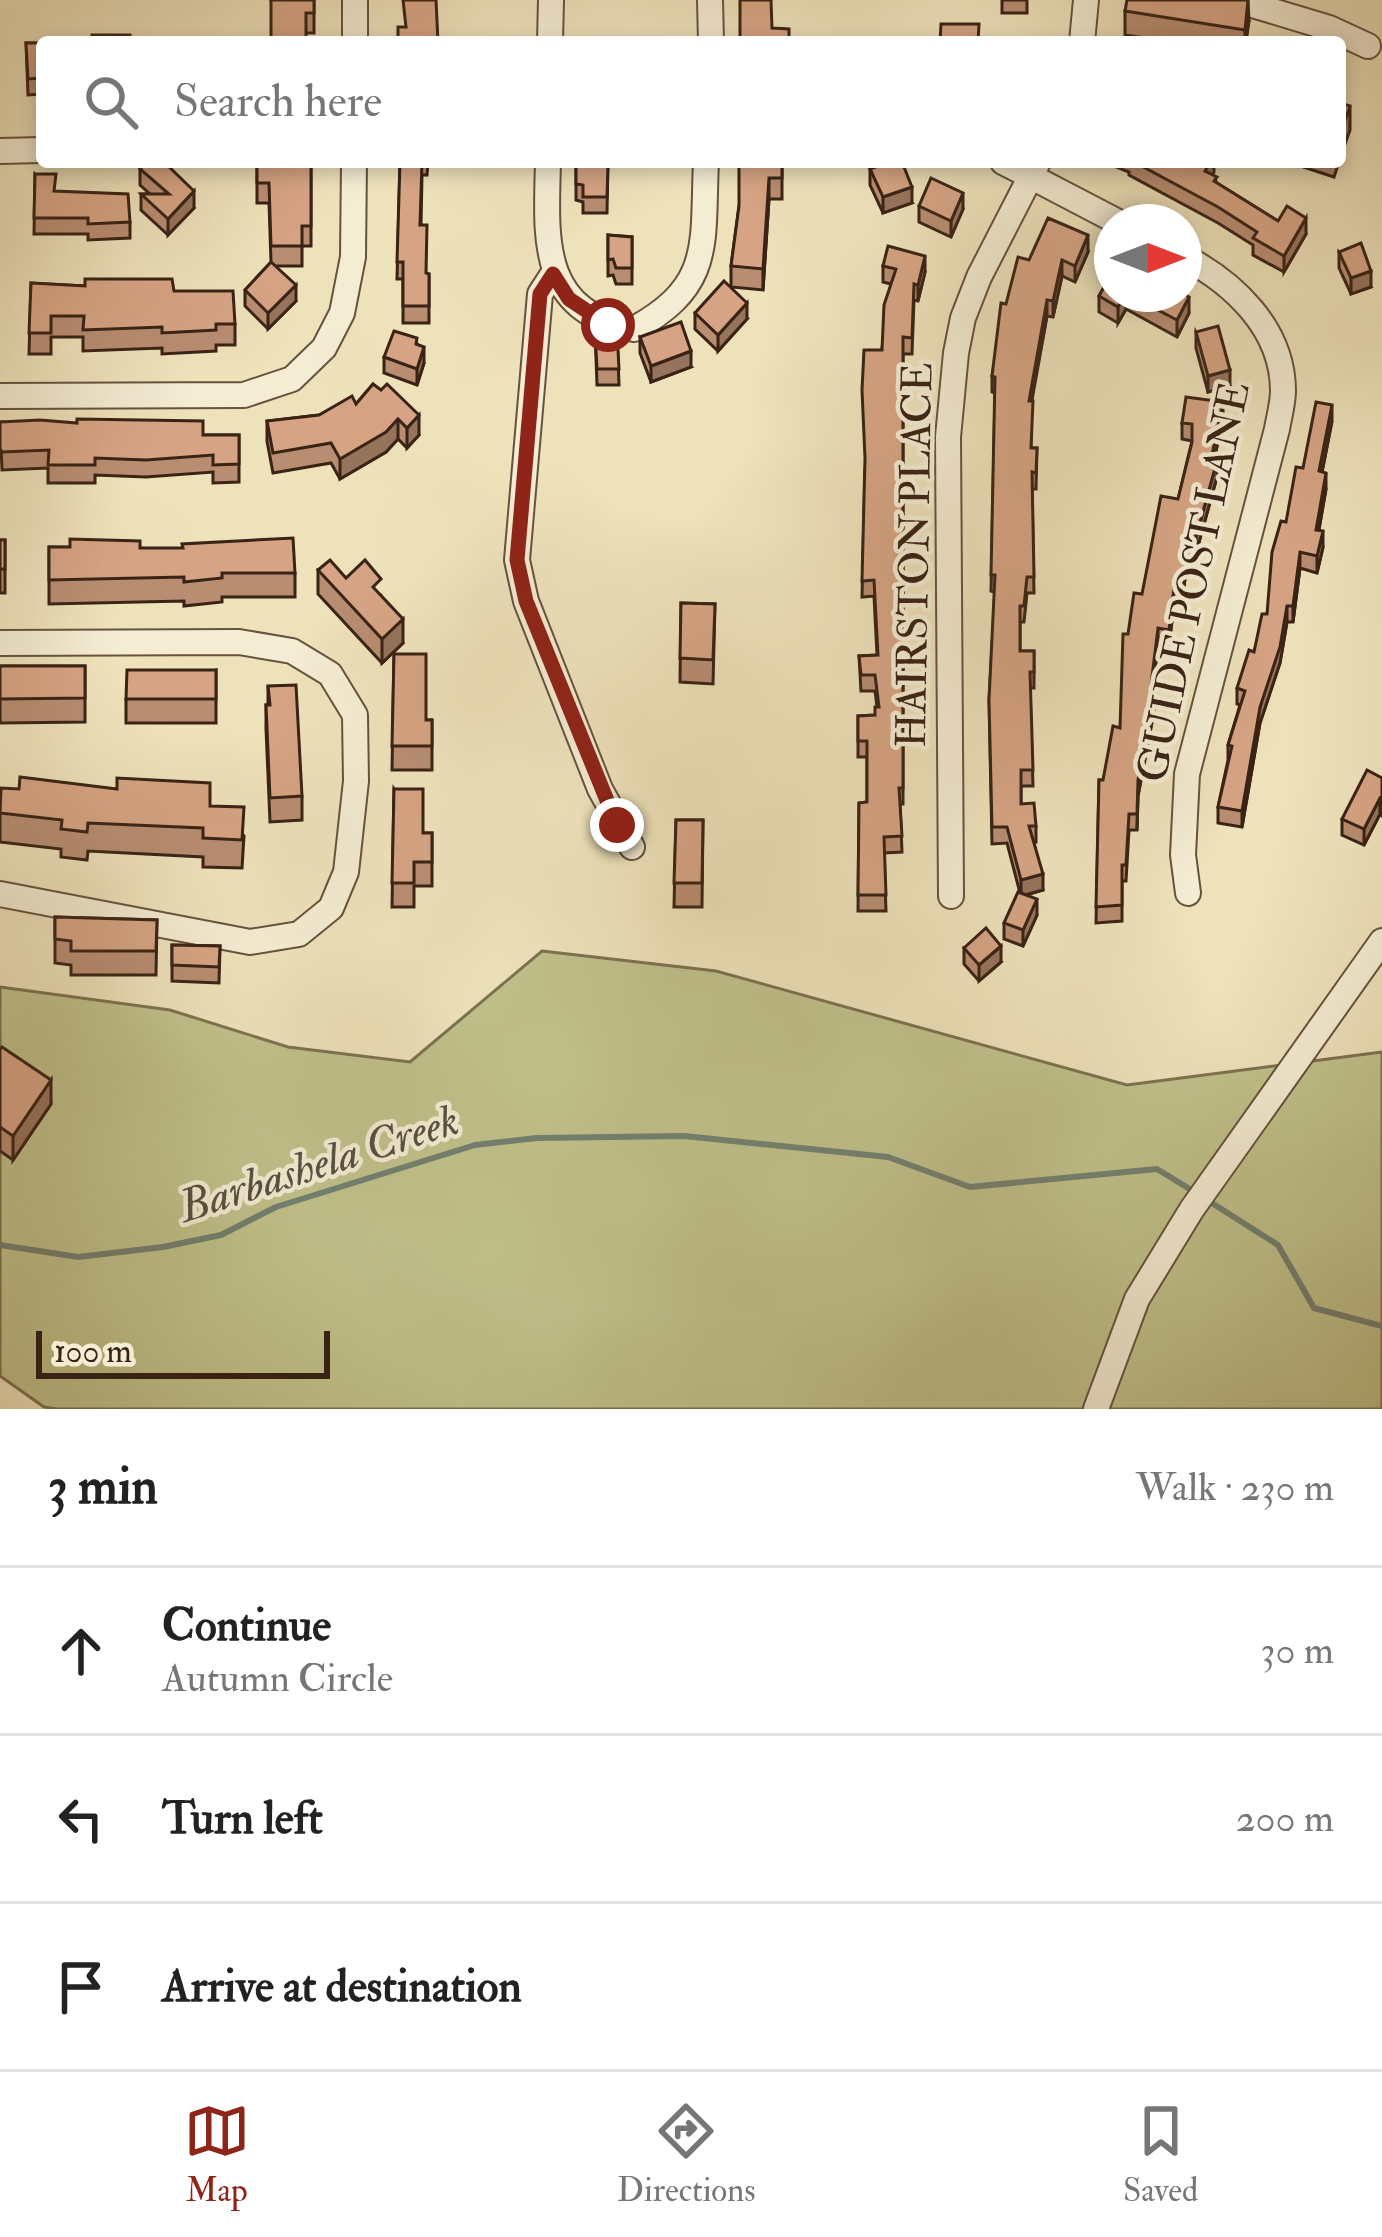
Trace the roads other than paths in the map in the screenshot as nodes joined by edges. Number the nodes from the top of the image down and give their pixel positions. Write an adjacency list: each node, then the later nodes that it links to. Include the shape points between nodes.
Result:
1 (355, 0): 6 (street)
2 (551, 0): 7 (street)
3 (710, 0): 8 (street)
4 (1086, 0): 9 (street)
5 (1236, 0): 10 (street)
6 (355, 36)
7 (550, 36)
8 (711, 36)
9 (1083, 36)
10 (1368, 46)
11 (36, 151): 12 (street)
12 (0, 152)
13 (354, 168): 20 (street, via 353,257 342,313 324,348 292,379 244,395)
14 (548, 168): 19 (street)
15 (706, 168): 19 (street, via 697,273 655,318 634,329 608,325 569,299)
16 (1034, 171): 17 (street); 25 (street, HAIRSTON PLACE, via 979,277 956,352 947,436)
17 (1094, 207)
18 (1202, 266): 23 (street, GUIDE POST LANE, via 1243,297 1276,351 1283,390 1187,774)
19 (553, 274): 22 (street, via 540,294 517,560 601,789)
20 (0, 396)
21 (0, 643): 24 (street, via 239,642 292,651 330,674 355,716 356,781 346,872 331,908 298,934 250,942)
22 (632, 847)
23 (1188, 893)
24 (0, 894)
25 (951, 896)
26 (1382, 941): 27 (street, via 1192,1209 1137,1299)
27 (1096, 1409)

